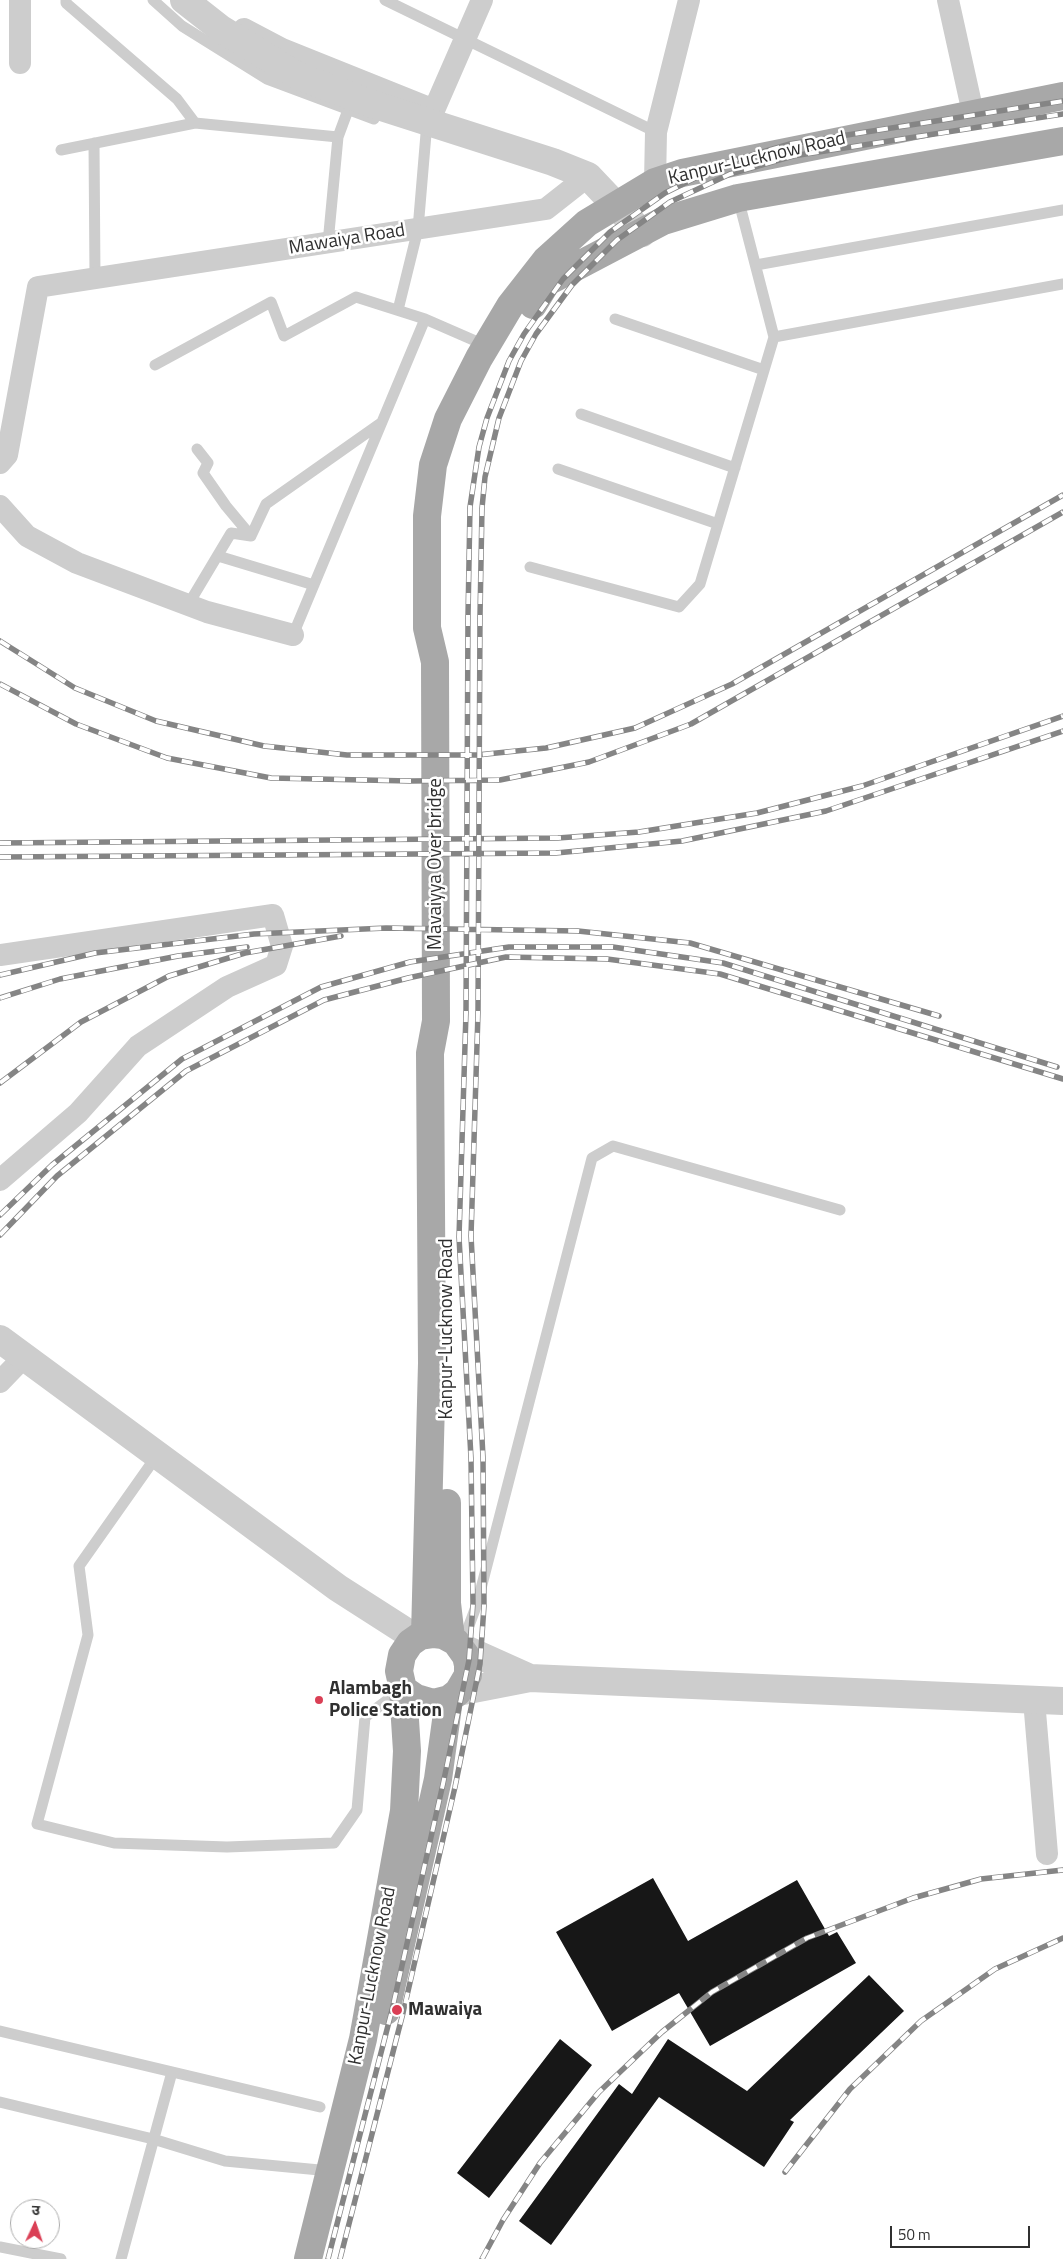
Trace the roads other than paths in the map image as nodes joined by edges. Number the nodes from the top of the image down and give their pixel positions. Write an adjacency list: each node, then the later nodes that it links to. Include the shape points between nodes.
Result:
1 (20, 0): 11 (street)
2 (66, 0): 16 (lane, via 177,99)
3 (154, 0): 13 (lane, via 182,26 267,79)
4 (184, 0): 15 (street, via 221,29 298,76 375,104)
5 (203, 0): 15 (street, via 226,20 282,49)
6 (385, 0): 10 (lane)
7 (482, 0): 10 (street)
8 (689, 0): 17 (street)
9 (948, 0): 14 (street)
10 (464, 40): 15 (street); 17 (lane)
11 (20, 63)
12 (1063, 96): 14 (main road, Kanpur-Lucknow Road)
13 (348, 110): 15 (lane, via 387,123); 18 (lane)
14 (974, 113): 23 (main road, Kanpur-Lucknow Road, via 682,173)
15 (430, 115): 22 (street); 27 (lane)
16 (195, 123): 18 (lane); 20 (lane)
17 (656, 132): 23 (street)
18 (338, 138): 29 (lane)
19 (1063, 141): 24 (main road, Kanpur-Lucknow Road)
20 (94, 143): 21 (lane); 31 (lane)
21 (61, 150)
22 (588, 176): 25 (street); 27 (street, Mawaiya Road, via 546,208)
23 (655, 182): 25 (main road, Kanpur-Lucknow Road)
24 (738, 198): 28 (main road, Kanpur-Lucknow Road, via 662,222); 30 (lane)
25 (615, 205): 28 (street); 37 (main road, Kanpur-Lucknow Road, via 587,223 546,260 510,306)
26 (1063, 210): 30 (lane)
27 (418, 229): 29 (street, Mawaiya Road); 33 (lane)
28 (642, 233): 54 (main road, Kanpur-Lucknow Road, via 547,282 503,352 465,426 450,476 444,632)
29 (328, 243): 31 (street, Mawaiya Road)
30 (756, 265): 36 (lane)
31 (96, 278): 43 (street, Mawaiya Road, via 38,287 7,455)
32 (1063, 284): 36 (lane)
33 (398, 310): 34 (lane); 38 (lane, via 356,297 284,336 272,302)
34 (425, 319): 37 (lane); 41 (lane)
35 (615, 319): 39 (lane)
36 (774, 337): 39 (lane)
37 (488, 346): 54 (main road, Kanpur-Lucknow Road, via 448,419 433,465 427,516 427,619)
38 (155, 365)
39 (764, 370): 44 (lane)
40 (581, 414): 44 (lane)
41 (381, 423): 48 (lane, via 266,504); 51 (lane)
42 (197, 449): 48 (lane, via 208,462 203,472)
43 (0, 463)
44 (735, 468): 47 (lane)
45 (558, 469): 47 (lane)
46 (0, 506): 52 (street, via 28,536 77,563)
47 (718, 524): 50 (lane, via 700,584 679,607)
48 (251, 536): 49 (lane, via 231,533)
49 (218, 556): 51 (lane); 52 (lane)
50 (530, 567)
51 (314, 585): 53 (lane)
52 (188, 605): 53 (street)
53 (293, 635)
54 (435, 662): 55 (main road, Kanpur-Lucknow Road)
55 (435, 744): 57 (main road, Mavaiyya Over bridge)
56 (0, 955): 58 (street, via 273,915 282,946 276,965 227,987 138,1046 78,1113)
57 (436, 985): 64 (main road, Kanpur-Lucknow Road, via 436,1021 447,1056 447,1593)
58 (0, 1180)
59 (840, 1210): 64 (lane, via 613,1146 592,1158 477,1604)
60 (0, 1339): 61 (street)
61 (24, 1357): 62 (street); 63 (street)
62 (0, 1382)
63 (158, 1454): 64 (street, via 338,1588); 66 (lane, via 79,1566 88,1635 36,1824 114,1843 226,1847 334,1843 357,1810 365,1717)
64 (431, 1643): 65 (street); 66 (main road, Kanpur-Lucknow Road, via 399,1671); 67 (main road, Kanpur-Lucknow Road, via 468,1665 468,1675)
65 (530, 1678): 67 (street); 68 (street)
66 (403, 1688): 67 (main road, via 424,1701); 76 (main road, Kanpur-Lucknow Road, via 404,1811 363,2039)
67 (454, 1696): 81 (main road, Kanpur-Lucknow Road, via 415,1886)
68 (1034, 1700): 69 (street); 70 (street)
69 (1063, 1701)
70 (1047, 1854)
71 (0, 2032): 72 (lane)
72 (172, 2072): 74 (lane); 75 (lane)
73 (0, 2102): 75 (lane)
74 (320, 2107)
75 (153, 2139): 76 (lane, via 225,2161); 79 (lane)
76 (330, 2171): 80 (main road, Kanpur-Lucknow Road)
77 (0, 2247): 78 (lane)
78 (61, 2259)
79 (121, 2259)
80 (308, 2259)
81 (326, 2259)

